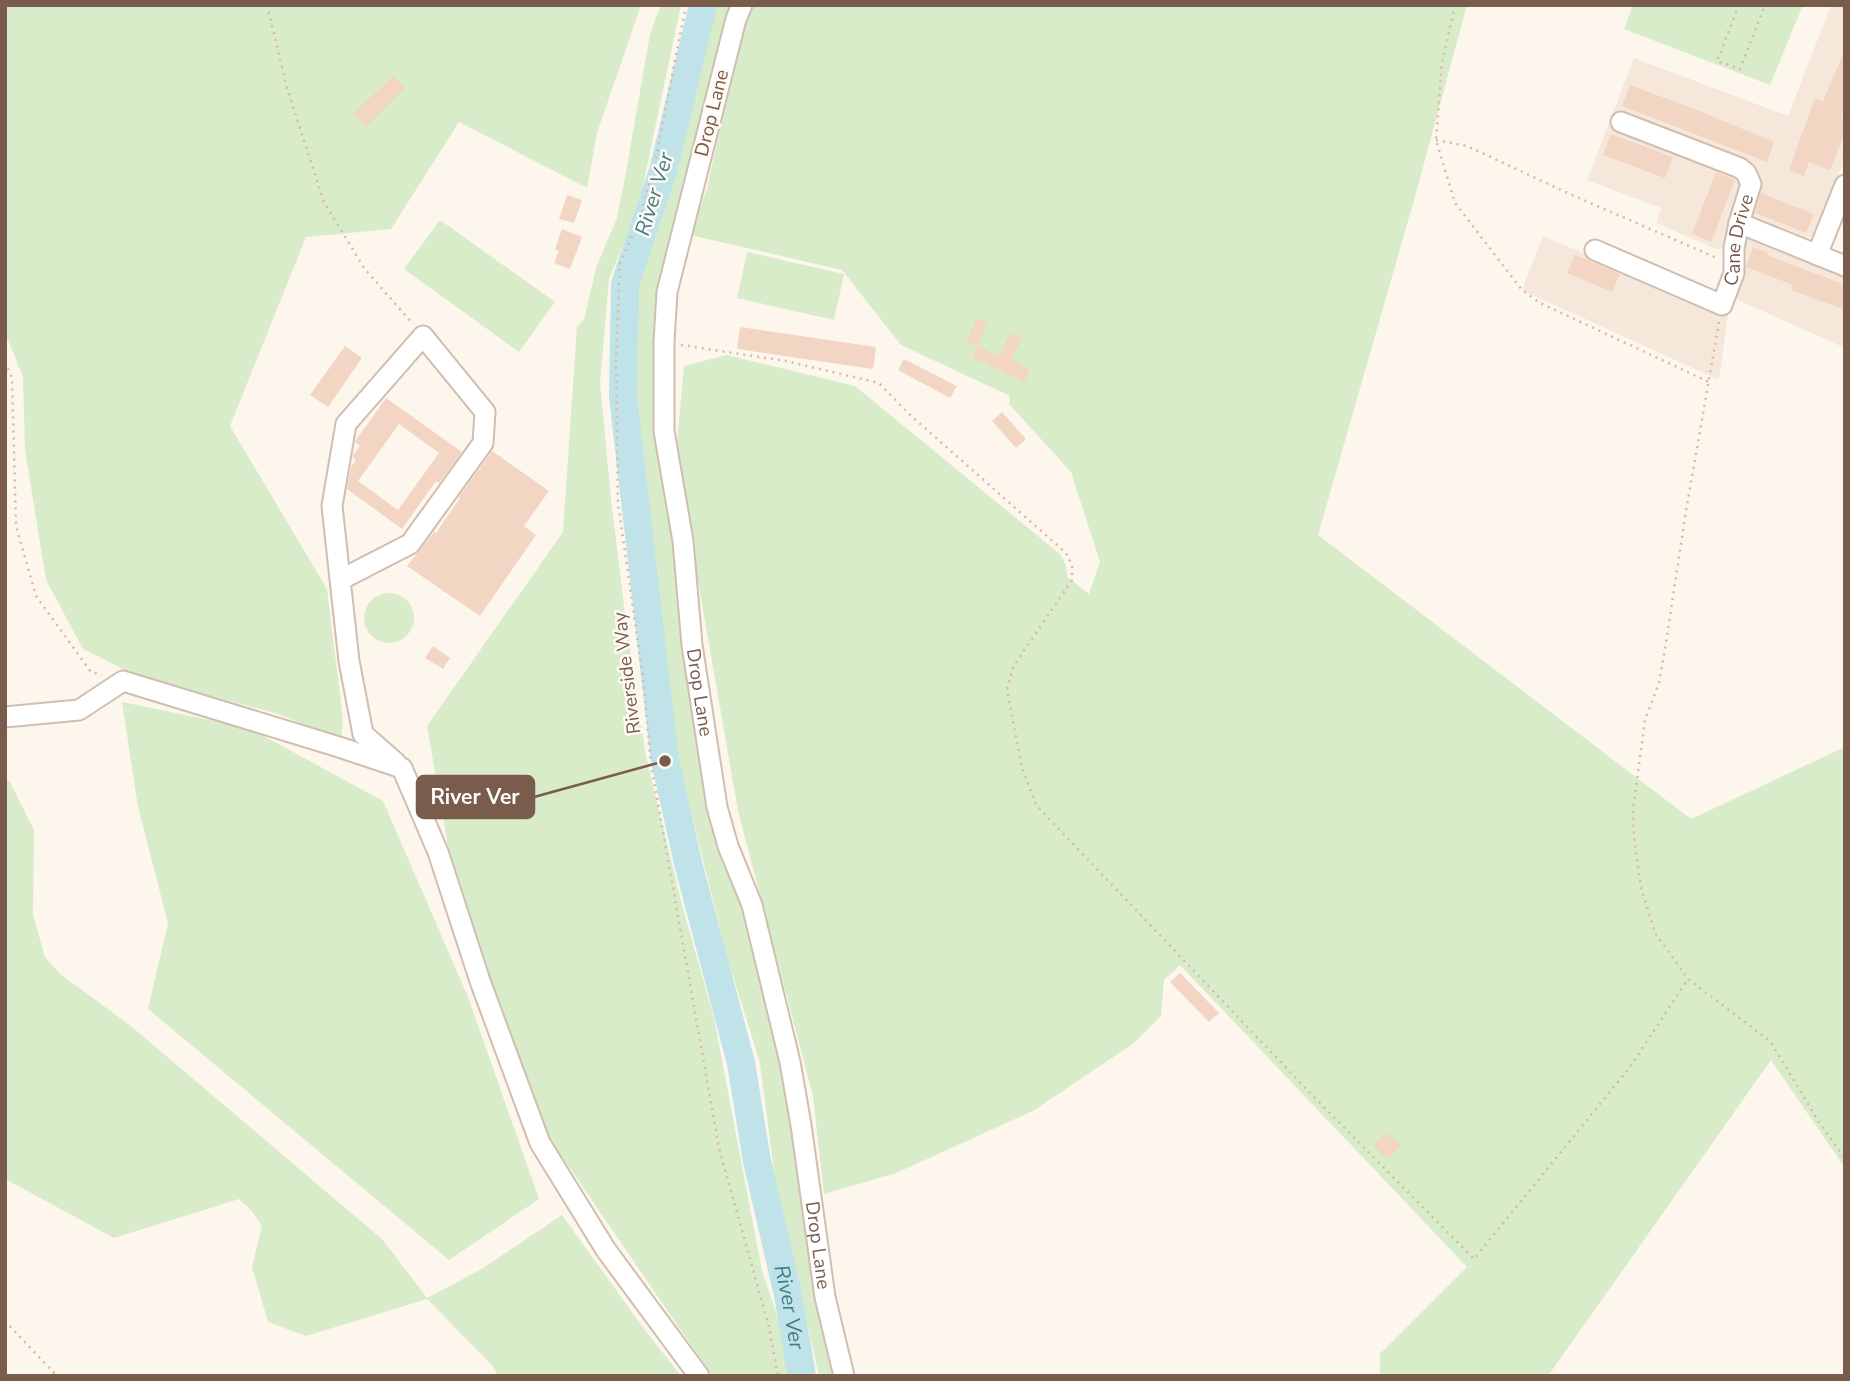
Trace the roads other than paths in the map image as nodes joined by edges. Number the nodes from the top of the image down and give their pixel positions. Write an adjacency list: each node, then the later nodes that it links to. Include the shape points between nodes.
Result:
1 (742, 5): 12 (street, Drop Lane, via 667,292 664,431 717,807 752,905 790,1062 825,1297)
2 (1621, 122): 4 (street, Cane Drive, via 1746,173 1750,191)
3 (1845, 185): 6 (street)
4 (1739, 223): 5 (street, Cane Drive, via 1734,273 1722,305); 6 (street)
5 (1595, 250)
6 (1817, 255): 7 (street)
7 (1845, 266)
8 (340, 580): 8 (street, via 332,506 346,424 423,336 485,412 483,443 410,544); 10 (street, via 363,734)
9 (5, 717): 10 (street, via 79,710 122,681)
10 (402, 768): 11 (street, via 438,852 540,1143 606,1250)
11 (699, 1376)
12 (844, 1376)

